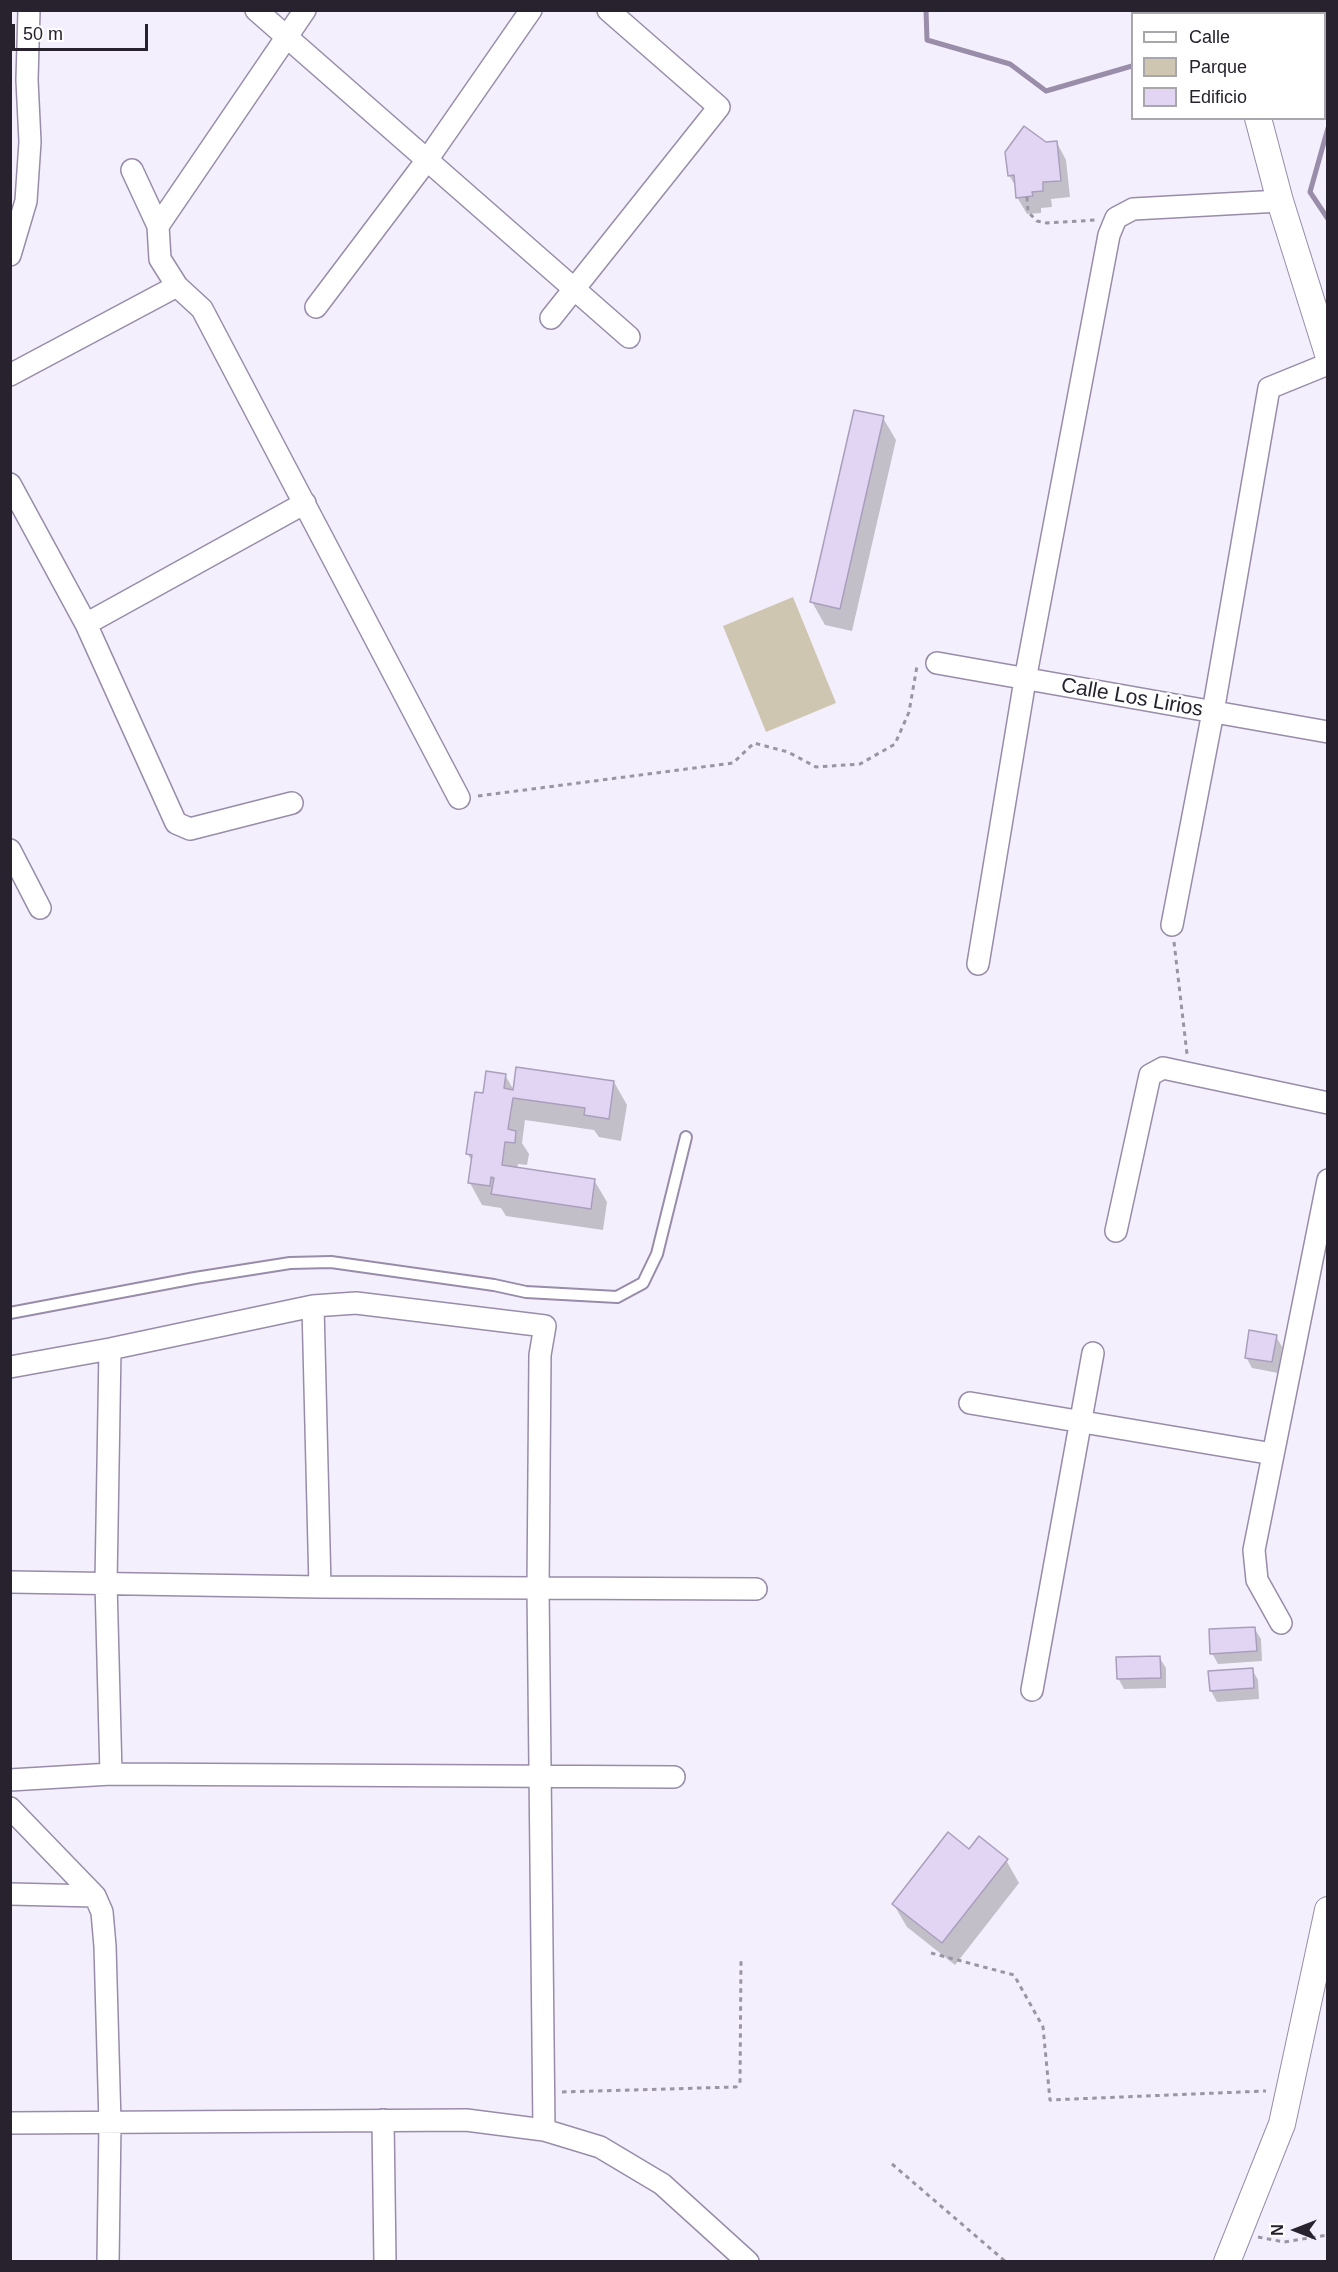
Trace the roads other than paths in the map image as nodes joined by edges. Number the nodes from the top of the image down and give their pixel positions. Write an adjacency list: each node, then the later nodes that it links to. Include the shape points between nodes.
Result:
1 (29, 10): 12 (street, via 27,190)
2 (256, 10): 6 (street)
3 (305, 10): 6 (street)
4 (531, 10): 8 (street)
5 (608, 10): 14 (street, via 719,107)
6 (286, 37): 8 (street); 11 (street)
7 (1259, 120): 10 (street)
8 (427, 160): 14 (street); 15 (street)
9 (132, 170): 11 (street)
10 (1280, 201): 18 (street); 25 (street, via 1133,208 1116,218 1108,235)
11 (158, 226): 13 (street, via 160,260)
12 (10, 255)
13 (177, 286): 20 (street); 22 (street, via 202,309)
14 (575, 288): 16 (street); 17 (street)
15 (316, 307)
16 (551, 318)
17 (629, 337)
18 (1328, 354)
19 (1328, 364): 26 (street, via 1269,388)
20 (10, 375)
21 (10, 484): 23 (street)
22 (305, 503): 23 (street); 28 (street)
23 (86, 624): 29 (street, via 176,823 190,829)
24 (937, 663): 25 (street, Calle Los Lirios)
25 (1025, 680): 26 (street, Calle Los Lirios); 33 (street)
26 (1214, 712): 27 (street, Calle Los Lirios); 32 (street)
27 (1328, 732)
28 (459, 798)
29 (292, 803)
30 (10, 850): 31 (street)
31 (40, 908)
32 (1172, 925)
33 (978, 964)
34 (1328, 1102): 37 (street, via 1163,1068 1150,1075)
35 (686, 1137): 39 (lane, via 657,1254 642,1283 618,1297 526,1292 331,1262 290,1263)
36 (1328, 1180): 44 (street)
37 (1116, 1231)
38 (313, 1306): 40 (street); 47 (street); 48 (street, via 356,1303 545,1326 540,1356)
39 (10, 1312)
40 (110, 1349): 42 (street); 46 (street)
41 (1093, 1353): 51 (street)
42 (10, 1367)
43 (970, 1403): 44 (street)
44 (1273, 1454): 50 (street, via 1254,1550 1257,1580)
45 (10, 1582): 46 (street)
46 (106, 1583): 47 (street); 52 (street)
47 (320, 1587): 48 (street)
48 (538, 1588): 49 (street); 53 (street)
49 (756, 1589)
50 (1281, 1623)
51 (1032, 1690)
52 (111, 1774): 53 (street); 55 (street)
53 (540, 1775): 54 (street); 63 (street)
54 (674, 1777)
55 (10, 1780)
56 (10, 1808): 58 (street)
57 (10, 1894): 58 (street)
58 (95, 1896): 62 (street, via 102,1912 105,1946)
59 (1328, 1910): 67 (street, via 1282,2124)
60 (383, 2120): 62 (street); 63 (street, via 466,2120); 65 (street)
61 (10, 2123): 62 (street)
62 (110, 2123): 64 (street)
63 (544, 2130): 66 (street, via 600,2147 662,2184)
64 (108, 2262)
65 (385, 2262)
66 (748, 2262)
67 (1227, 2262)

